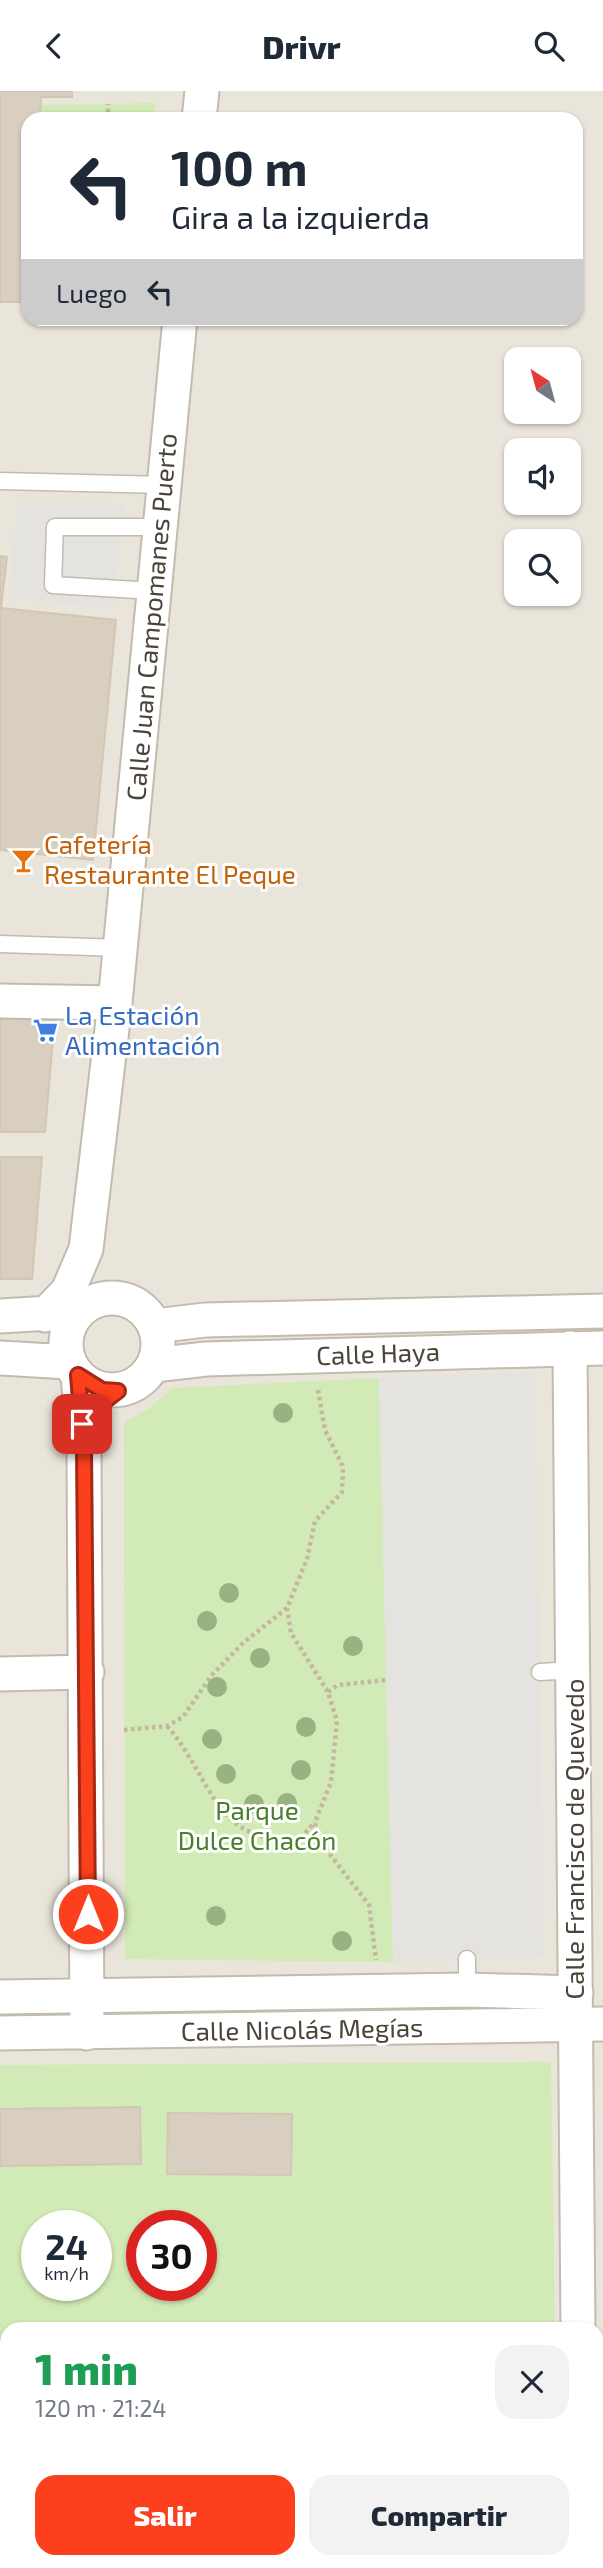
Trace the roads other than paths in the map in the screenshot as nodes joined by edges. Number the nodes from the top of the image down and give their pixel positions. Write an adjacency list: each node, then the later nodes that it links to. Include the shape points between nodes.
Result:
1 (202, 91): 2 (street)
2 (200, 112)
3 (179, 326): 5 (street, Calle Juan Campomanes Puerto)
4 (0, 481): 5 (lane)
5 (165, 485): 6 (street, Calle Juan Campomanes Puerto)
6 (160, 527): 7 (street, Calle Juan Campomanes Puerto); 7 (lane, via 55,527 53,585)
7 (154, 591): 9 (street, Calle Juan Campomanes Puerto)
8 (0, 944): 9 (lane)
9 (121, 948): 11 (street, Calle Juan Campomanes Puerto)
10 (0, 1001): 11 (street)
11 (116, 1003): 12 (street, Calle Juan Campomanes Puerto)
12 (86, 1249): 13 (street); 16 (street, Calle Juan Campomanes Puerto, via 68,1291)
13 (125, 1300): 14 (street, via 105,1297); 18 (street, via 146,1312)
14 (80, 1311): 16 (street); 23 (street, via 66,1338)
15 (603, 1311): 18 (street, via 205,1320)
16 (45, 1315): 17 (street)
17 (0, 1316)
18 (155, 1326): 22 (street, via 159,1350)
19 (603, 1347): 20 (street, Calle Haya)
20 (570, 1348): 22 (street, Calle Haya, via 206,1359); 26 (street, Calle Francisco de Quevedo)
21 (0, 1358): 23 (street)
22 (154, 1365): 24 (street, via 133,1386)
23 (74, 1369): 24 (street, via 102,1390); 25 (street)
24 (118, 1391): 25 (street, via 96,1408)
25 (84, 1448): 27 (street)
26 (575, 1670): 28 (lane); 32 (street, Calle Francisco de Quevedo)
27 (87, 1672): 29 (street); 31 (street)
28 (540, 1672)
29 (0, 1674)
30 (0, 1997): 31 (street, Calle Nicolás Megías)
31 (87, 1998): 32 (street, Calle Nicolás Megías, via 467,1975); 34 (street)
32 (585, 2014): 34 (street, Calle Nicolás Megías); 35 (street, Calle Francisco de Quevedo)
33 (0, 2033): 34 (street, Calle Nicolás Megías)
34 (87, 2033)
35 (579, 2322)

